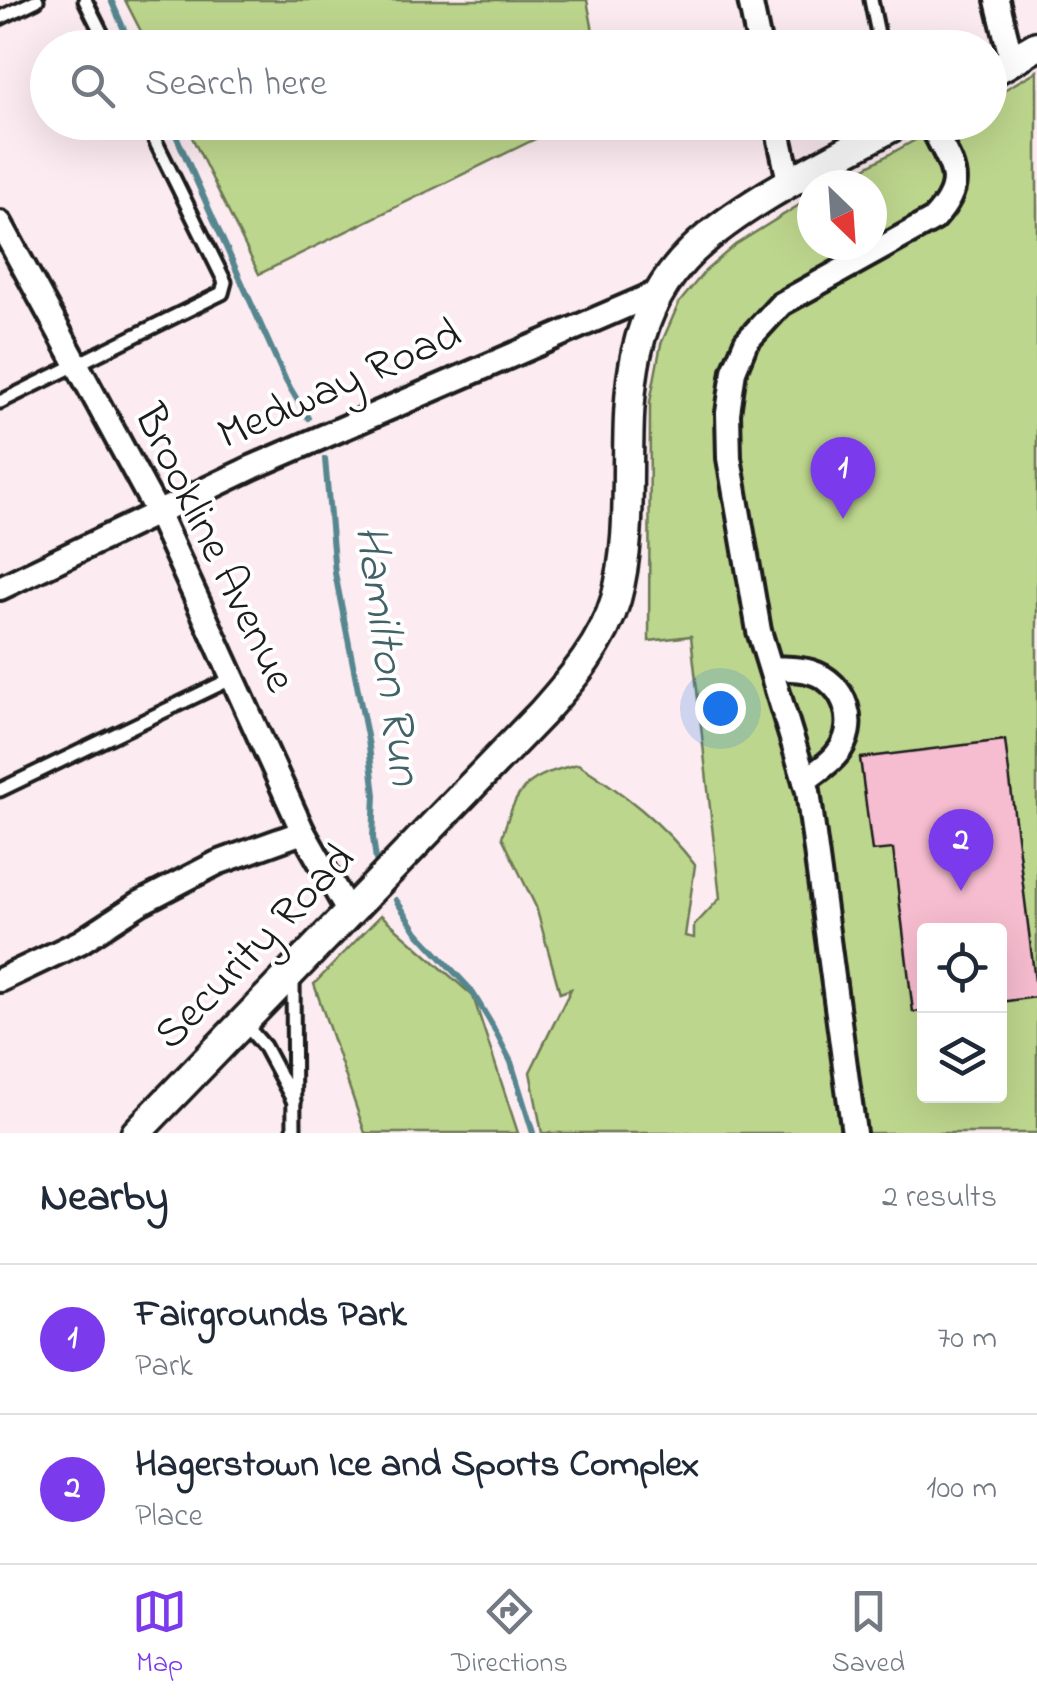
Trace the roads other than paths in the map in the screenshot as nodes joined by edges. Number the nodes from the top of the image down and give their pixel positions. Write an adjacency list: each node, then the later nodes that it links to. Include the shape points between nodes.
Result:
1 (37, 0): 6 (lane)
2 (85, 0): 7 (lane)
3 (750, 0): 8 (street)
4 (871, 0): 9 (lane)
5 (997, 0): 10 (street)
6 (0, 18)
7 (100, 30)
8 (756, 30)
9 (877, 30)
10 (999, 30)
11 (1037, 46): 12 (street)
12 (1007, 64)
13 (155, 140): 20 (lane, via 225,282 222,293)
14 (780, 140): 17 (street)
15 (868, 140): 17 (street, Security Road)
16 (938, 140): 24 (street, via 956,181 951,200 934,219 781,304 746,342 734,371 729,458 758,631)
17 (790, 185): 19 (street, Security Road, via 724,224)
18 (0, 222): 20 (street, Brookline Avenue)
19 (661, 291): 22 (street, Medway Road); 29 (street, Security Road, via 638,337 628,396 625,560 600,640 542,713)
20 (76, 364): 21 (lane); 22 (street, Brookline Avenue)
21 (0, 402)
22 (157, 512): 23 (street, Medway Road); 25 (street, Brookline Avenue)
23 (0, 588)
24 (771, 668): 26 (street); 26 (street, via 811,672 843,695 847,738)
25 (233, 678): 27 (lane); 28 (street, Brookline Avenue)
26 (806, 781): 36 (street)
27 (0, 790)
28 (303, 832): 29 (street, Brookline Avenue); 31 (street, via 217,863)
29 (348, 913): 30 (street, Security Road)
30 (293, 970): 32 (street, Security Road); 33 (lane)
31 (0, 980)
32 (244, 1022): 33 (lane); 34 (street, Security Road)
33 (296, 1105): 35 (lane)
34 (136, 1133)
35 (294, 1133)
36 (854, 1133)

